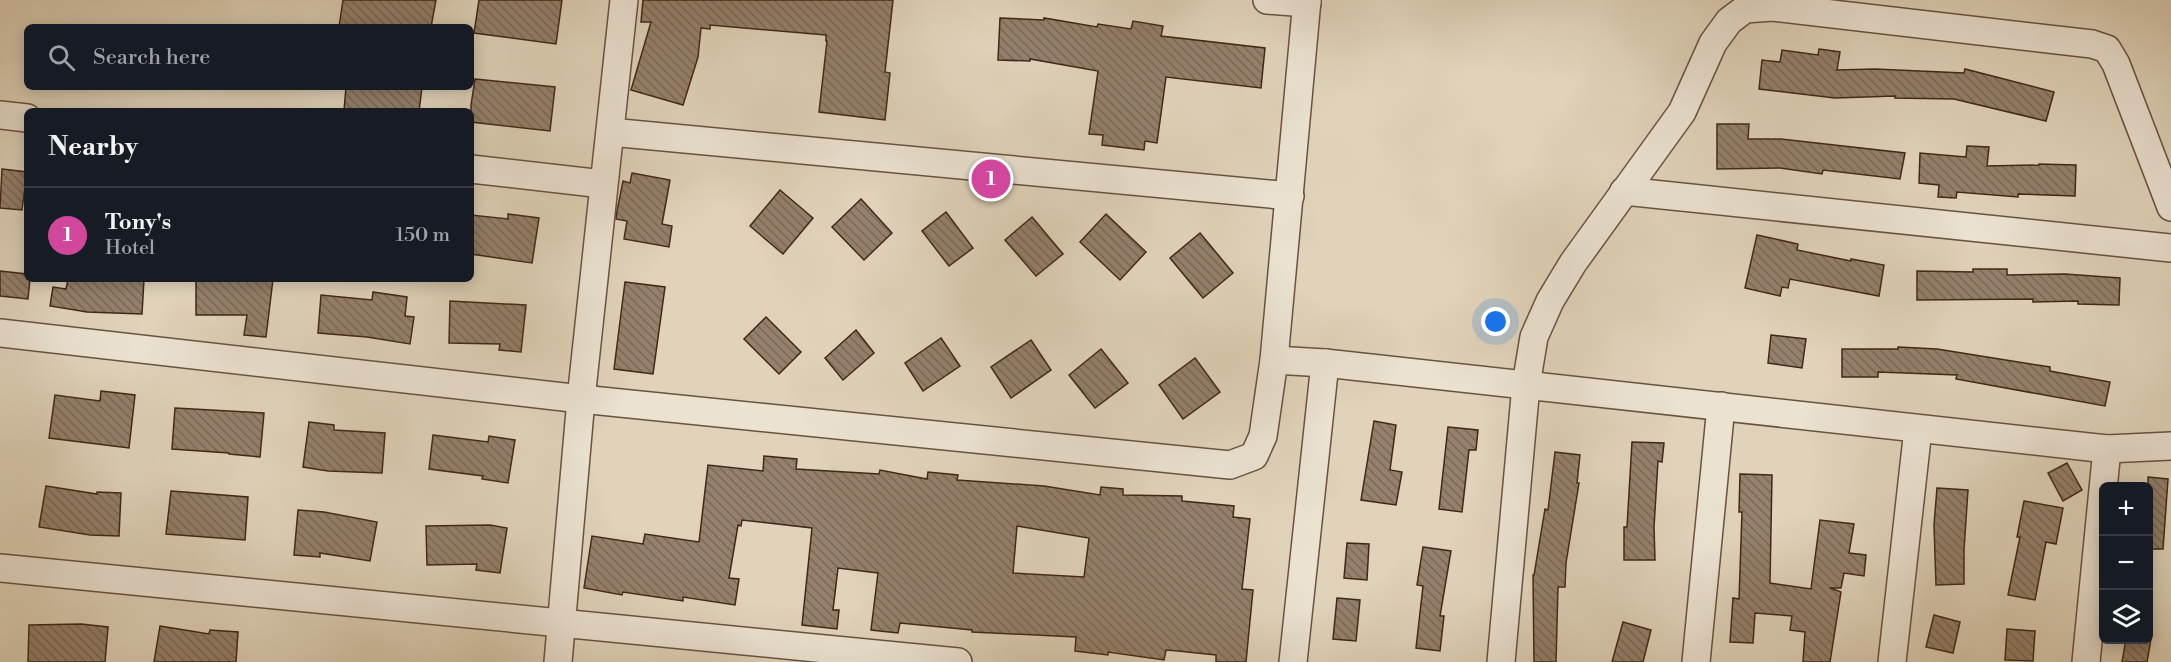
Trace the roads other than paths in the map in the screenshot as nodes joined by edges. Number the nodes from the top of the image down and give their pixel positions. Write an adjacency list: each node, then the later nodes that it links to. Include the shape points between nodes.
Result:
1 (624, 0): 6 (street)
2 (1267, 0): 3 (street)
3 (1307, 2): 10 (street)
4 (0, 115): 5 (street)
5 (24, 118)
6 (610, 132): 8 (street); 10 (street)
7 (474, 169): 8 (street)
8 (603, 184): 17 (street)
9 (1624, 191): 11 (street, via 1682,112 1713,43 1729,21 1745,9 1772,7 2092,44 2107,49); 12 (street); 16 (street, via 1550,301 1534,337)
10 (1290, 196): 14 (street)
11 (2171, 207)
12 (2171, 248)
13 (0, 333): 17 (street)
14 (1274, 360): 15 (street); 17 (street, via 1263,436 1254,456 1230,465)
15 (1325, 363): 16 (street); 26 (street)
16 (1526, 385): 18 (street); 27 (street)
17 (581, 399): 23 (street)
18 (1721, 406): 19 (street); 28 (street)
19 (1918, 429): 21 (street); 29 (street)
20 (2171, 447): 21 (street)
21 (2107, 449): 30 (street)
22 (0, 568): 23 (street)
23 (562, 624): 24 (street); 25 (street)
24 (558, 662)
25 (958, 662)
26 (1293, 662)
27 (1501, 662)
28 (1696, 662)
29 (1892, 662)
30 (2086, 662)

